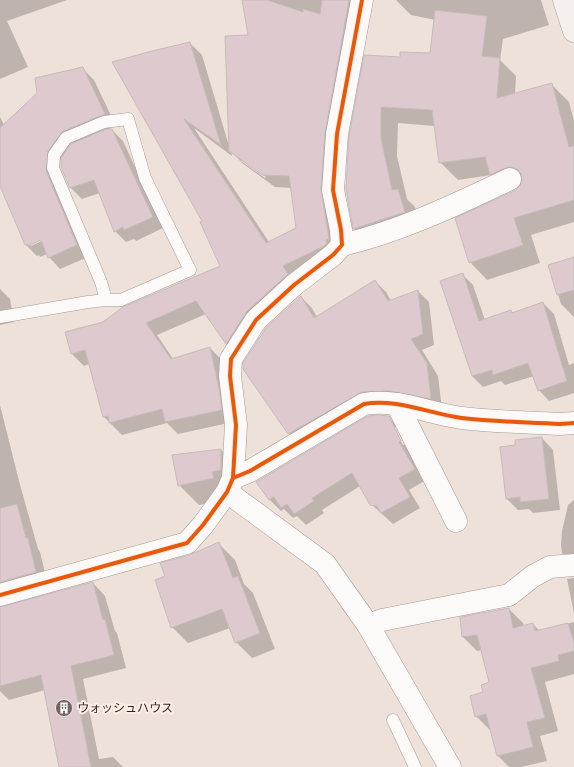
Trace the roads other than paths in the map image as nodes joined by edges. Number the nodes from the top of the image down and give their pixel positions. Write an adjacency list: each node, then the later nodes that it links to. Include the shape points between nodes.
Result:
1 (362, 0): 5 (street, via 337,134 333,190)
2 (564, 0): 3 (main road)
3 (574, 31)
4 (510, 179): 5 (street, via 424,219)
5 (342, 245): 10 (street, via 256,320 231,359 230,376 236,425)
6 (106, 300): 6 (lane, via 120,300 190,270 145,178 128,119 104,122 66,138 54,155 53,168 101,282); 7 (lane)
7 (0, 317)
8 (397, 404): 9 (street, via 462,418); 10 (street, via 376,401 364,404); 11 (street)
9 (574, 423)
10 (230, 485): 13 (street, via 203,525 187,543); 14 (street, via 325,564)
11 (456, 521)
12 (574, 565): 14 (street, via 550,567 533,576 510,595)
13 (0, 595)
14 (368, 625): 17 (street)
15 (394, 720): 16 (lane)
16 (415, 767)
17 (450, 767)

